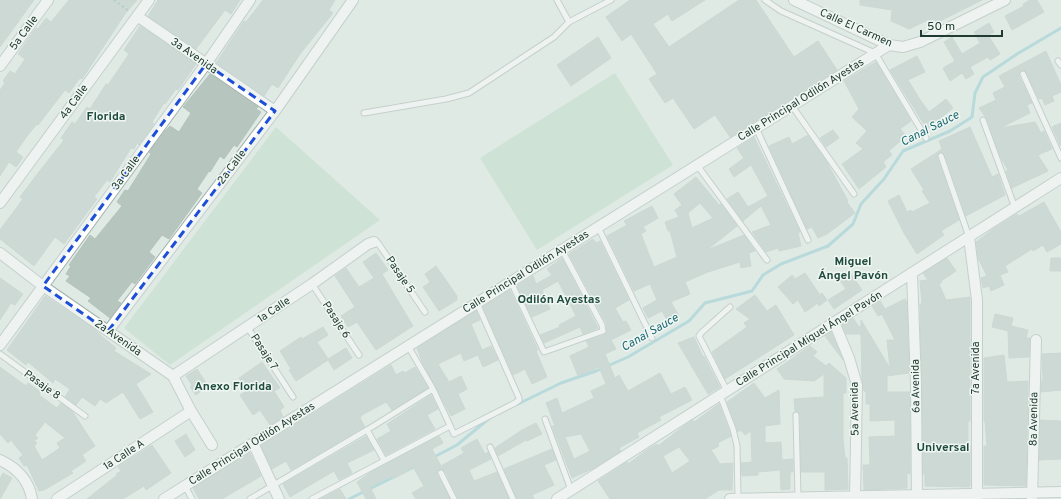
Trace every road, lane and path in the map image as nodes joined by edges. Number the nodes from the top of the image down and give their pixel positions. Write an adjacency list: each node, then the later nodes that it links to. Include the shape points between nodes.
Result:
1 (48, 0): 16 (street, 5a Calle)
2 (114, 0): 11 (path)
3 (149, 0): 11 (street, 4a Calle)
4 (250, 0): 15 (street, 3a Calle)
5 (353, 0): 19 (street, 2a Calle)
6 (557, 0): 12 (lane)
7 (611, 0): 12 (lane)
8 (765, 0): 14 (lane, via 781,11)
9 (794, 0): 13 (street, Calle El Carmen)
10 (1005, 0): 13 (street, Calle El Carmen, via 920,42 903,47)
11 (137, 16): 15 (street, 3a Avenida); 29 (street, 4a Calle)
12 (569, 22): 20 (lane, via 554,37 469,93)
13 (889, 45): 14 (street, Calle Principal Odilón Ayestas)
14 (875, 53): 18 (street, Calle Principal Odilón Ayestas); 23 (lane)
15 (206, 64): 19 (street, 3a Avenida); 41 (street, 3a Calle)
16 (0, 66)
17 (1023, 74): 25 (lane)
18 (792, 106): 22 (street, Calle Principal Odilón Ayestas); 28 (lane)
19 (275, 111): 47 (street, 2a Calle)
20 (364, 113)
21 (983, 120): 30 (lane)
22 (756, 128): 26 (street, Calle Principal Odilón Ayestas); 33 (lane)
23 (926, 138)
24 (941, 156): 32 (lane)
25 (1061, 158)
26 (697, 165): 31 (street, Calle Principal Odilón Ayestas); 37 (lane)
27 (1061, 178): 30 (street, Calle Principal Miguel Ángel Pavón)
28 (854, 194)
29 (0, 203)
30 (1015, 208): 32 (street, Calle Principal Miguel Ángel Pavón)
31 (598, 227): 35 (street, Calle Principal Odilón Ayestas); 48 (lane)
32 (969, 237): 38 (street, Calle Principal Miguel Ángel Pavón); 74 (street, 7a Avenida, via 976,300)
33 (808, 240)
34 (374, 242): 40 (street, 1a Calle); 44 (lane, Pasaje 5, via 378,243)
35 (562, 250): 39 (street, Calle Principal Odilón Ayestas); 39 (lane, via 603,331 544,352)
36 (0, 253): 41 (street, 2a Avenida)
37 (767, 260)
38 (912, 273): 45 (street, Calle Principal Miguel Ángel Pavón); 78 (street, 6a Avenida)
39 (511, 282): 42 (street, Calle Principal Odilón Ayestas)
40 (312, 284): 46 (street, 1a Calle); 53 (lane, Pasaje 6)
41 (43, 286): 47 (street, 2a Avenida); 50 (street, 3a Calle)
42 (477, 303): 51 (street, Calle Principal Odilón Ayestas); 62 (lane, via 519,400 456,435 452,433)
43 (730, 307): 56 (lane, via 699,336)
44 (425, 312)
45 (834, 322): 56 (street, Calle Principal Miguel Ángel Pavón); 77 (street, 5a Avenida, via 857,385)
46 (248, 328): 54 (street, 1a Calle); 57 (lane, Pasaje 7)
47 (108, 331): 54 (street, 2a Avenida)
48 (652, 338)
49 (1036, 340): 75 (street, 8a Avenida)
50 (0, 345)
51 (408, 346): 55 (lane); 64 (street, Calle Principal Odilón Ayestas)
52 (0, 354): 60 (lane, Pasaje 8)
53 (359, 355)
54 (173, 376): 58 (street, 2a Avenida)
55 (433, 389): 62 (lane); 63 (lane)
56 (724, 393): 72 (street, Calle Principal Miguel Ángel Pavón); 79 (lane, via 737,446)
57 (294, 397)
58 (191, 411): 65 (street, 2a Avenida); 82 (street, 1a Calle A)
59 (796, 415): 76 (lane)
60 (84, 416)
61 (545, 419): 72 (lane)
62 (450, 426): 68 (lane)
63 (367, 430): 68 (lane); 70 (lane)
64 (253, 443): 70 (street); 71 (street, Calle Principal Odilón Ayestas)
65 (212, 445)
66 (490, 447): 89 (lane)
67 (0, 460): 81 (street, via 23,477 30,488)
68 (384, 460): 87 (lane)
69 (441, 473): 88 (lane)
70 (273, 485): 85 (lane); 86 (street)
71 (185, 486): 83 (street, Calle Principal Odilón Ayestas); 84 (lane)
72 (571, 490): 90 (street, Calle Principal Miguel Ángel Pavón)
73 (1061, 492): 75 (street)
74 (977, 496): 75 (street); 78 (street)
75 (1033, 496)
76 (798, 497): 77 (street); 80 (street)
77 (855, 497): 78 (street)
78 (917, 497)
79 (734, 498): 80 (street)
80 (759, 498)
81 (32, 499)
82 (56, 499)
83 (164, 499)
84 (192, 499)
85 (250, 499)
86 (279, 499)
87 (312, 499)
88 (454, 499)
89 (513, 499)
90 (557, 499)

